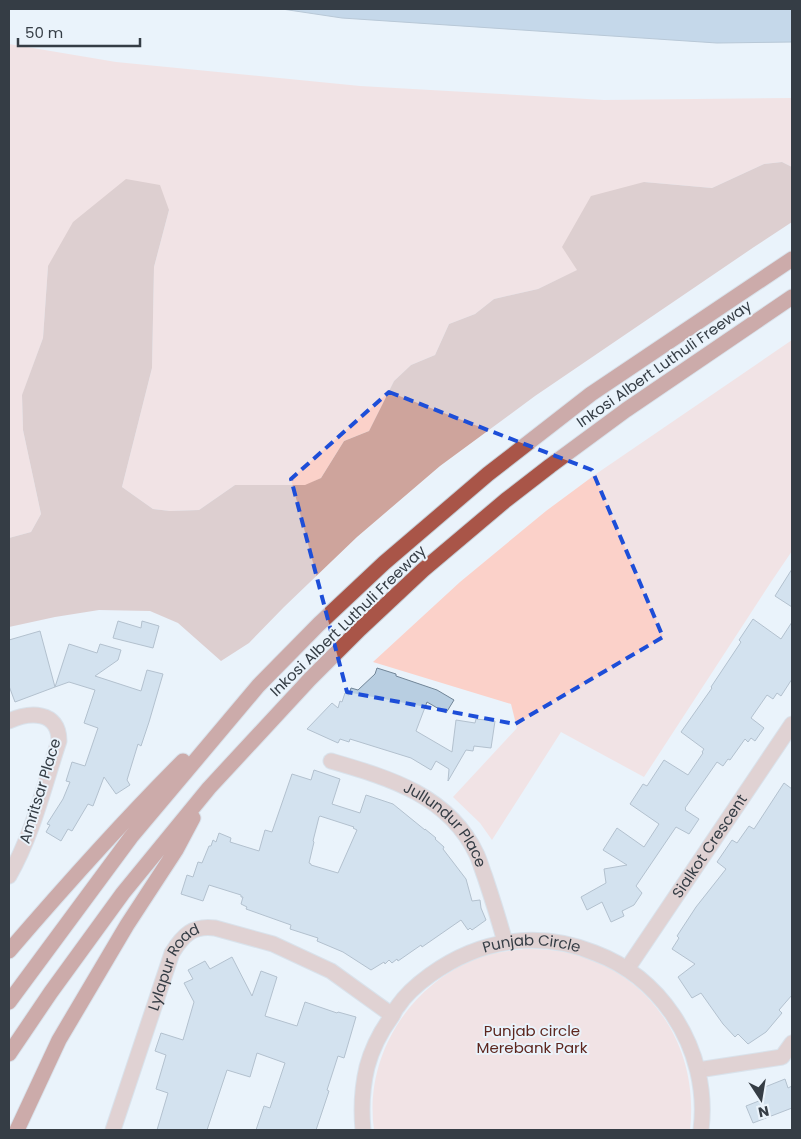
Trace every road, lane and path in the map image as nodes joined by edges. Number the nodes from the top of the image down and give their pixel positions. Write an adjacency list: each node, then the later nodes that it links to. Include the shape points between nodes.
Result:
1 (792, 259): 3 (highway, Inkosi Albert Luthuli Freeway, via 591,394 488,474 377,570)
2 (792, 297): 7 (highway, Inkosi Albert Luthuli Freeway, via 626,410 498,506 360,629)
3 (258, 686): 10 (highway, via 152,792); 12 (highway, Inkosi Albert Luthuli Freeway, via 131,837)
4 (9, 721): 8 (street, Amritsar Place, via 40,715 54,724 59,741 34,818)
5 (792, 724): 11 (street, Sialkot Crescent)
6 (331, 761): 9 (street, Jullundur Place, via 417,792 453,818 477,855)
7 (209, 788): 15 (highway, Inkosi Albert Luthuli Freeway, via 123,892); 18 (highway, via 176,850 59,1040)
8 (9, 876)
9 (505, 942): 11 (street, Punjab Circle, via 532,940 582,947); 13 (street, Punjab Circle, via 447,963 421,982)
10 (9, 951)
11 (627, 969): 17 (street, Punjab Circle, via 665,1004 680,1025)
12 (9, 1002)
13 (392, 1015): 19 (street, Lylapur Road, via 331,971 273,944 215,928 198,928 182,938 172,953); 20 (street, Punjab Circle, via 375,1044 367,1066 363,1089)
14 (792, 1043): 16 (street)
15 (9, 1054)
16 (787, 1060): 17 (street)
17 (698, 1070): 21 (street, Punjab Circle, via 702,1096)
18 (17, 1130)
19 (113, 1130)
20 (363, 1130)
21 (701, 1130)

